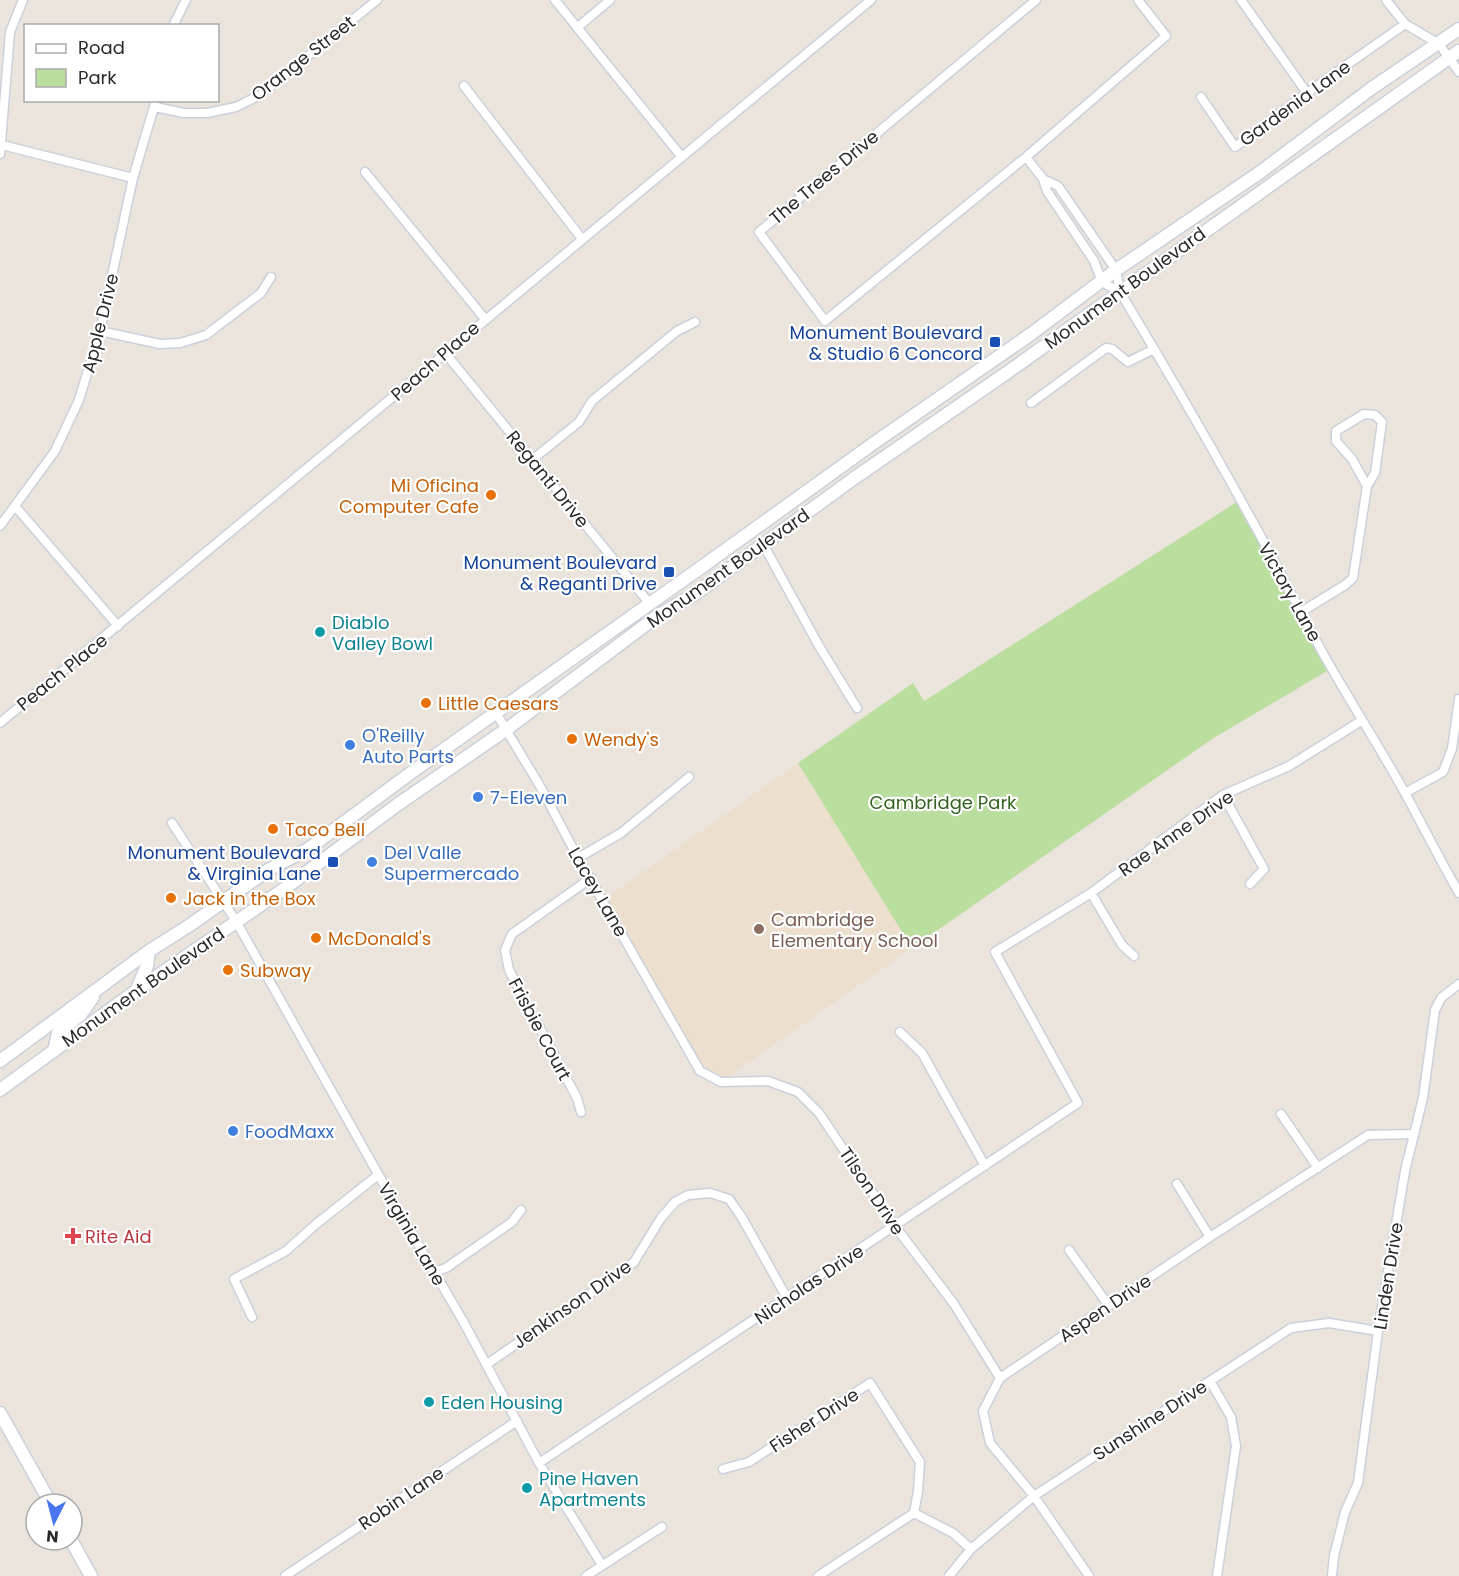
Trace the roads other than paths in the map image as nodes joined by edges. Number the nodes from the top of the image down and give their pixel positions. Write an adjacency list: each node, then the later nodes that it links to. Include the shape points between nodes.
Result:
1 (23, 0): 22 (street, via 10,32)
2 (186, 0): 11 (street)
3 (377, 0): 21 (street, Orange Street, via 260,95 207,113 184,113)
4 (555, 0): 13 (street)
5 (609, 0): 13 (street)
6 (871, 0): 23 (street, Peach Place)
7 (1036, 0): 24 (street, The Trees Drive, via 759,232 825,321)
8 (1138, 0): 24 (street, The Trees Drive, via 1166,36)
9 (1241, 0): 19 (street)
10 (1386, 0): 12 (street)
11 (174, 24)
12 (1405, 24): 15 (street); 19 (street, Gardenia Lane)
13 (578, 27): 23 (street)
14 (1459, 29): 15 (main road, Monument Boulevard)
15 (1439, 44): 16 (street); 29 (main road, Monument Boulevard)
16 (1454, 54): 17 (street); 32 (main road, Monument Boulevard)
17 (1459, 72)
18 (464, 86): 28 (street)
19 (1307, 93): 20 (street, Gardenia Lane, via 1235,147)
20 (1201, 97)
21 (155, 104): 26 (street, Apple Drive)
22 (1, 150): 26 (street)
23 (681, 156): 28 (street, Peach Place)
24 (1026, 157): 27 (street)
25 (365, 172): 33 (street)
26 (133, 178): 35 (street, Apple Drive)
27 (1043, 179): 29 (street, via 1058,186); 31 (street, via 1094,261)
28 (582, 239): 33 (street, Peach Place)
29 (1116, 270): 31 (main road, Monument Boulevard); 32 (street)
30 (271, 277): 35 (street, via 261,293 206,335 160,344)
31 (1102, 282): 32 (street); 44 (main road, Monument Boulevard)
32 (1120, 292): 36 (street, Victory Lane); 43 (main road, Monument Boulevard)
33 (484, 319): 37 (street, Peach Place)
34 (695, 322): 39 (street, via 677,331 592,401 579,422)
35 (100, 331): 41 (street, Apple Drive, via 79,400 55,452)
36 (1154, 349): 38 (street, via 1128,362 1106,348); 45 (street, Victory Lane)
37 (446, 354): 39 (street, Reganti Drive); 46 (street, Peach Place)
38 (1031, 403)
39 (533, 459): 44 (street, Reganti Drive)
40 (1367, 486): 40 (street, via 1375,473 1382,430 1382,422 1370,413 1335,435); 45 (street, via 1353,578)
41 (15, 506): 42 (street, Apple Drive); 46 (street)
42 (0, 526)
43 (763, 544): 48 (street); 52 (main road, Monument Boulevard, via 698,592 656,617)
44 (650, 604): 49 (main road, Monument Boulevard)
45 (1302, 612): 50 (street, Victory Lane)
46 (118, 626): 51 (street, Peach Place)
47 (1459, 699): 54 (street, via 1452,749 1443,772)
48 (857, 708)
49 (496, 713): 52 (street, Lacey Lane); 62 (main road, Monument Boulevard, via 308,849 268,870)
50 (1361, 721): 54 (street, Victory Lane); 55 (street, Rae Anne Drive, via 1289,766)
51 (0, 723)
52 (507, 729): 57 (street, Lacey Lane); 63 (main road, Monument Boulevard)
53 (689, 777): 57 (street, via 621,833)
54 (1405, 793): 61 (street, Victory Lane)
55 (1223, 795): 59 (street, via 1264,869); 60 (street, Rae Anne Drive)
56 (172, 822): 62 (street, Virginia Lane)
57 (578, 858): 58 (street, Lacey Lane)
58 (591, 878): 72 (street, Lacey Lane); 75 (street, Frisbie Court, via 513,934 505,951 508,969 577,1098)
59 (1250, 884)
60 (1091, 892): 65 (street, via 1122,945); 74 (street, Rae Anne Drive, via 995,952)
61 (1459, 893)
62 (224, 902): 63 (street, Virginia Lane); 64 (main road, Monument Boulevard)
63 (236, 921): 68 (main road, Monument Boulevard); 80 (street, Virginia Lane)
64 (149, 951): 67 (main road, Monument Boulevard); 68 (main road)
65 (1134, 956)
66 (1459, 984): 77 (street, Linden Drive, via 1441,998 1435,1010)
67 (101, 987): 70 (main road, via 81,1014 58,1033); 71 (main road, Monument Boulevard)
68 (137, 990): 70 (main road, Monument Boulevard)
69 (900, 1032): 78 (street, via 922,1053)
70 (54, 1051): 73 (main road, Monument Boulevard)
71 (0, 1061)
72 (700, 1071): 83 (street, Tilson Drive, via 721,1082 768,1081 798,1092 819,1113)
73 (0, 1090)
74 (1078, 1103): 78 (street, Nicholas Drive)
75 (580, 1112)
76 (1281, 1114): 79 (street)
77 (1414, 1134): 79 (street, Aspen Drive, via 1368,1135); 90 (street, Linden Drive)
78 (985, 1166): 83 (street, Nicholas Drive)
79 (1318, 1168): 84 (street, Aspen Drive)
80 (378, 1175): 86 (street, Virginia Lane); 89 (street, via 286,1251 234,1279)
81 (1177, 1184): 84 (street)
82 (521, 1210): 86 (street, via 512,1222 446,1268)
83 (896, 1226): 87 (street, Nicholas Drive); 92 (street, Tilson Drive, via 954,1305)
84 (1210, 1236): 88 (street, Aspen Drive)
85 (1069, 1250): 88 (street)
86 (434, 1272): 91 (street, Virginia Lane)
87 (787, 1298): 91 (street, Jenkinson Drive, via 729,1199 710,1193 688,1195 675,1202 661,1218 634,1262); 96 (street, Nicholas Drive)
88 (1109, 1306): 92 (street, Aspen Drive)
89 (252, 1317)
90 (1378, 1331): 93 (street, Sunshine Drive, via 1329,1323 1291,1328); 112 (street, Linden Drive, via 1358,1483 1345,1512)
91 (487, 1364): 95 (street, Virginia Lane)
92 (1000, 1378): 99 (street, Aspen Drive, via 983,1411 990,1443)
93 (1210, 1381): 99 (street, Sunshine Drive); 111 (street, via 1231,1417 1236,1446)
94 (0, 1413): 98 (main road)
95 (517, 1421): 96 (street, Virginia Lane); 106 (street, Robin Lane)
96 (539, 1464): 104 (street, Virginia Lane)
97 (723, 1469): 100 (street, Fisher Drive, via 749,1462 870,1383 920,1462)
98 (44, 1492)
99 (1034, 1496): 102 (street, Sunshine Drive); 110 (street, Aspen Drive)
100 (914, 1513): 102 (street, via 953,1533); 108 (street)
101 (662, 1527): 104 (street)
102 (971, 1549): 109 (street, Sunshine Drive)
103 (78, 1552): 105 (main road)
104 (602, 1565): 107 (street)
105 (91, 1576)
106 (285, 1576)
107 (586, 1576)
108 (818, 1576)
109 (949, 1576)
110 (1089, 1576)
111 (1217, 1576)
112 (1332, 1576)

